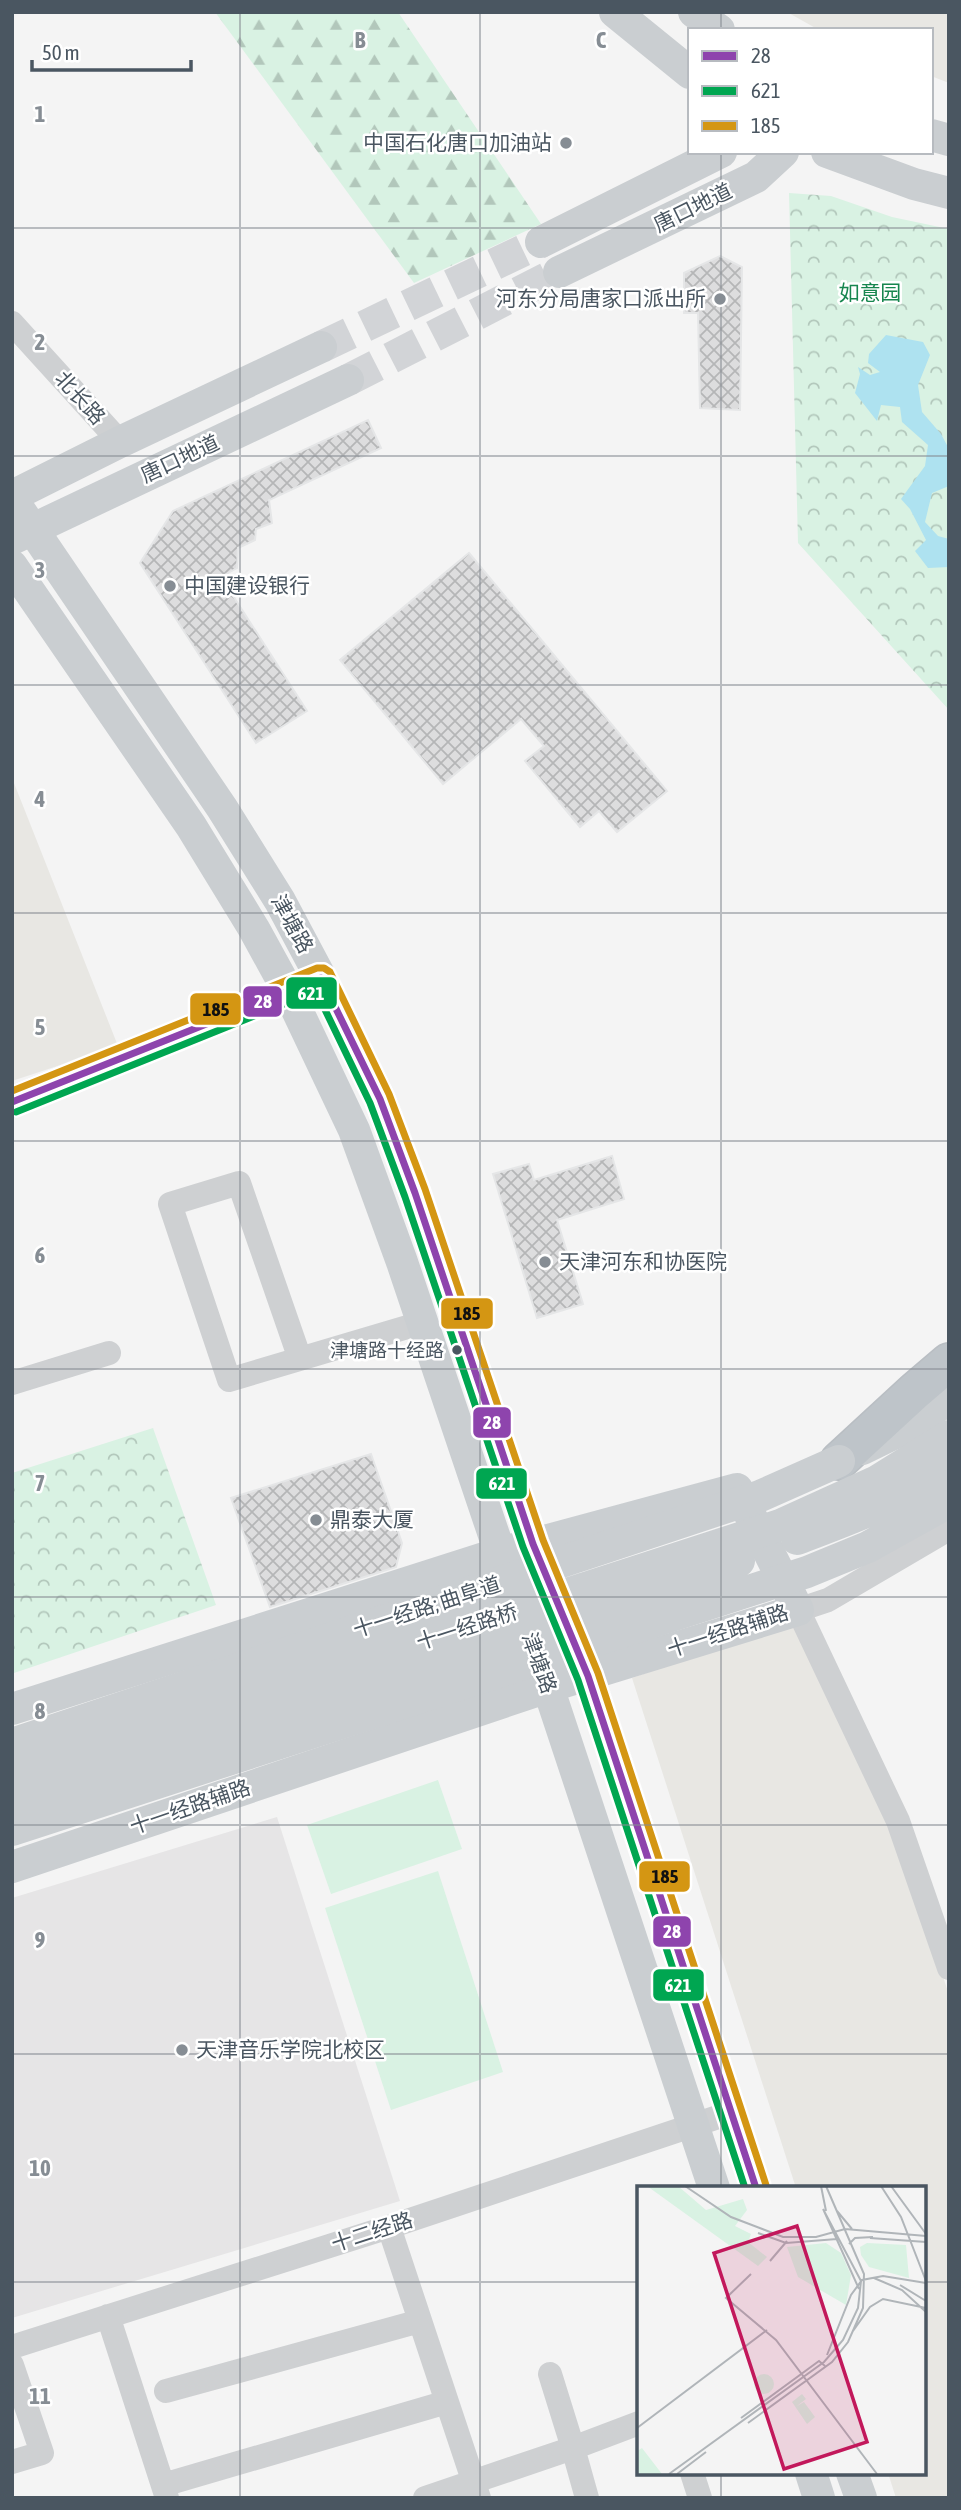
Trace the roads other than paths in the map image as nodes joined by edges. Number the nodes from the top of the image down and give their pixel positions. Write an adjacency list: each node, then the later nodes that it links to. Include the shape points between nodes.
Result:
1 (615, 12): 4 (main road)
2 (694, 12): 3 (main road)
3 (716, 28)
4 (688, 71)
5 (717, 154): 9 (main road, 唐口地道)
6 (781, 154): 10 (main road, 唐口地道, via 755,177)
7 (832, 154): 8 (main road)
8 (949, 193)
9 (541, 242)
10 (559, 272)
11 (12, 323): 14 (street, 北长路)
12 (321, 347): 14 (main road, 唐口地道)
13 (348, 380): 16 (main road, 唐口地道)
14 (120, 442): 15 (main road, 唐口地道)
15 (12, 497): 16 (main road, 津塘路)
16 (23, 534): 18 (main road, 津塘路, via 222,808 281,901)
17 (12, 566): 19 (main road, 津塘路, via 191,826)
18 (321, 978): 19 (street); 32 (main road, 津塘路, via 396,1141)
19 (288, 991): 20 (main road); 21 (main road, 津塘路, via 354,1130)
20 (12, 1102)
21 (421, 1323): 23 (street); 33 (main road, 津塘路)
22 (109, 1353): 25 (street)
23 (300, 1359): 23 (street, via 229,1380 170,1204 239,1184)
24 (949, 1362): 28 (highway)
25 (12, 1383)
26 (949, 1399): 28 (main road, 十一经路; 曲阜道)
27 (949, 1436): 39 (main road, 十一经路桥, bridge, via 877,1481 780,1525)
28 (839, 1461): 38 (main road, 十一经路; 曲阜道, bridge, via 760,1496)
29 (949, 1466): 40 (main road, 十一经路桥, bridge, via 863,1515 694,1578)
30 (949, 1502): 41 (main road, bridge, via 868,1547 807,1572)
31 (949, 1529): 34 (street, via 828,1600)
32 (533, 1544): 33 (main road, 十一经路辅路); 34 (main road, 十一经路辅路, via 737,1489); 35 (main road, 津塘路)
33 (500, 1553): 36 (main road, 津塘路); 37 (main road, 十一经路辅路)
34 (798, 1609): 35 (main road, 十一经路辅路); 43 (street, via 898,1821)
35 (588, 1676): 36 (main road, 十一经路辅路); 44 (main road, 津塘路)
36 (548, 1687): 42 (main road, 十一经路辅路); 45 (main road, 津塘路)
37 (12, 1709)
38 (12, 1744)
39 (12, 1774)
40 (12, 1800)
41 (12, 1830)
42 (12, 1867)
43 (949, 1969)
44 (730, 2113): 45 (street, 十二经路); 47 (main road, 津塘路)
45 (693, 2125): 46 (main road, 津塘路); 48 (street, 十二经路)
46 (713, 2186)
47 (755, 2186)
48 (389, 2227): 49 (street, 十二经路); 50 (street)
49 (108, 2316): 51 (street, 十二经路); 63 (street)
50 (420, 2321): 54 (street); 55 (street)
51 (12, 2347)
52 (12, 2365): 58 (street, via 42,2453)
53 (550, 2374): 57 (street)
54 (166, 2390)
55 (447, 2402): 62 (street); 63 (street)
56 (637, 2424): 57 (street)
57 (573, 2448): 62 (street); 65 (street)
58 (12, 2462)
59 (693, 2475): 66 (street)
60 (812, 2475): 67 (main road)
61 (853, 2475): 68 (main road)
62 (476, 2490): 64 (street)
63 (165, 2492)
64 (425, 2498)
65 (587, 2498)
66 (701, 2498)
67 (820, 2498)
68 (861, 2498)

